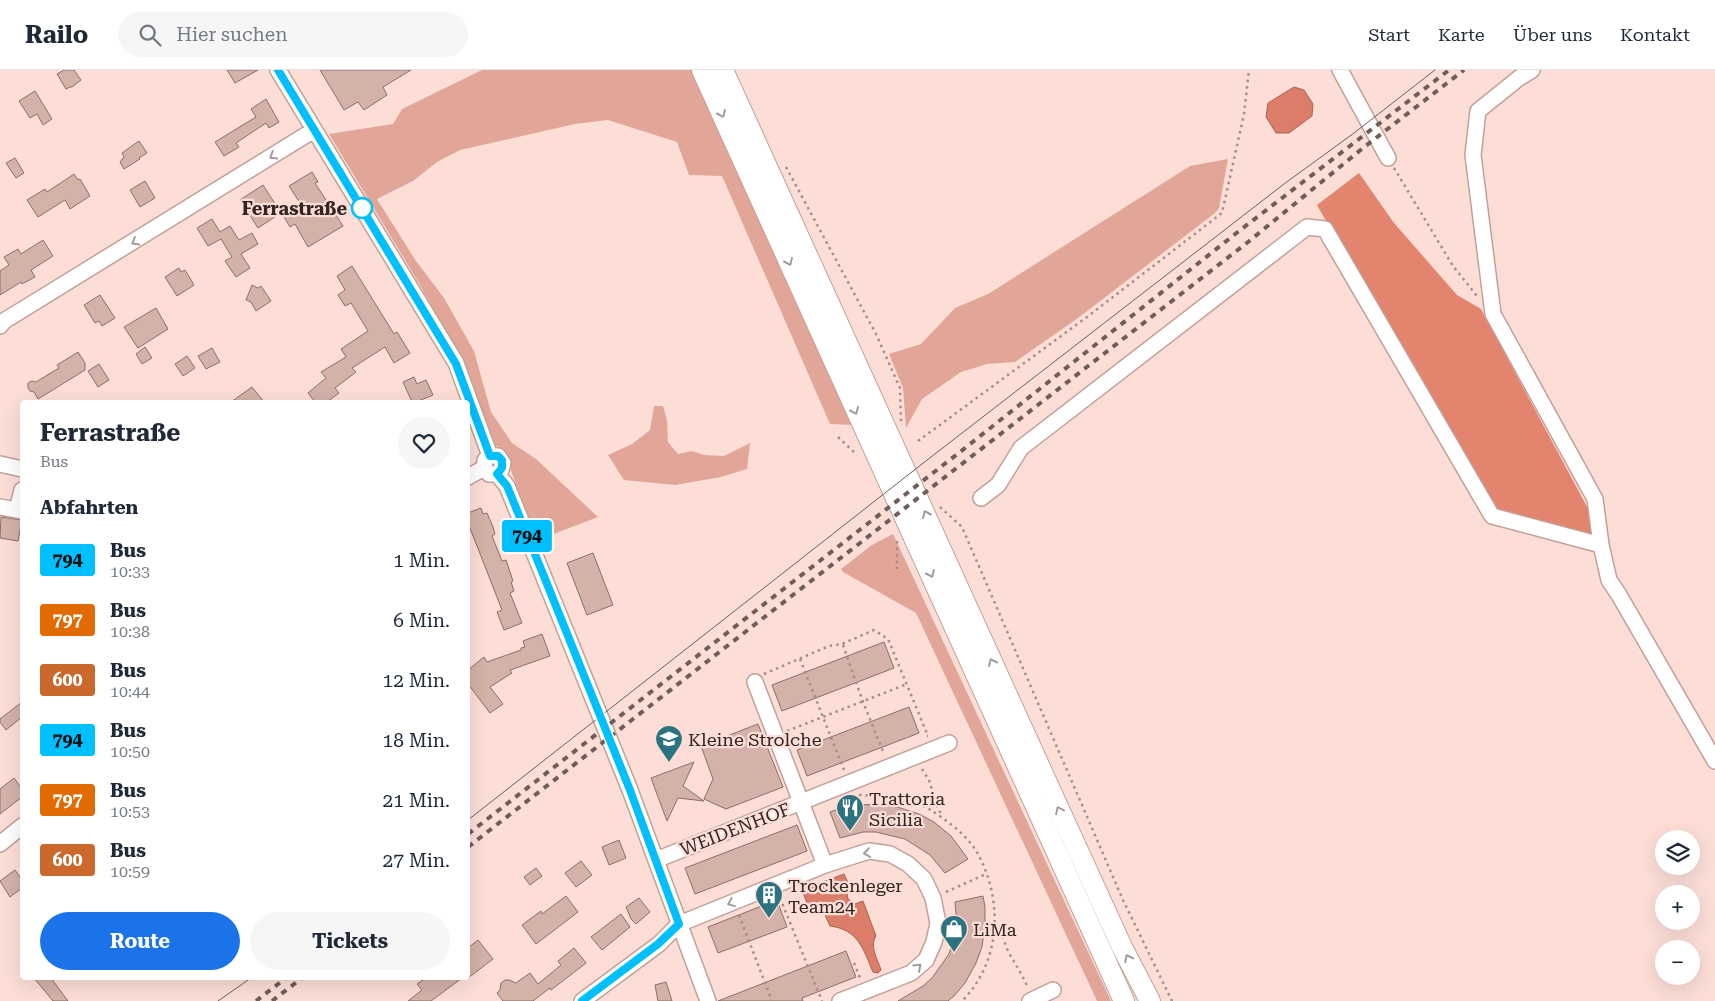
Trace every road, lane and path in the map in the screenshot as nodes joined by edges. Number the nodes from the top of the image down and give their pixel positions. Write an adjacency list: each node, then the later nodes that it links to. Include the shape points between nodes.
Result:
1 (278, 70): 7 (street)
2 (702, 70): 60 (main road, one-way to 60)
3 (723, 70): 61 (main road, one-way to 3, via 1032,752)
4 (1249, 70): 15 (path, via 1244,114 1222,213)
5 (1340, 70): 8 (street)
6 (1532, 70): 10 (street, via 1478,111 1473,155)
7 (314, 130): 11 (street, one-way to 11); 12 (street, via 456,364)
8 (1388, 158): 10 (path, via 1453,266)
9 (782, 159): 14 (path, via 876,334 900,388)
10 (1492, 314): 24 (street, via 1595,499)
11 (2, 324)
12 (468, 400)
13 (470, 406): 17 (street)
14 (901, 429)
15 (918, 441)
16 (0, 464): 18 (street)
17 (490, 466): 19 (street); 41 (street, via 507,486)
18 (20, 469)
19 (470, 476)
20 (981, 498): 24 (street, via 998,485 1021,448 1307,227 1325,229 1492,516)
21 (0, 507): 23 (street)
22 (940, 507): 62 (path, via 962,527 1123,900)
23 (20, 510)
24 (1601, 545): 34 (street, via 1609,580)
25 (842, 644): 26 (path); 28 (path, via 874,630 888,639); 29 (path)
26 (800, 659): 27 (path, via 770,671); 30 (path)
27 (755, 682): 31 (street)
28 (907, 684): 29 (path); 33 (path, via 928,736 916,743)
29 (863, 702): 30 (path); 35 (path)
30 (823, 718): 31 (path); 36 (path)
31 (776, 735): 37 (street)
32 (949, 743): 33 (street)
33 (916, 756): 35 (street); 38 (path)
34 (1715, 761)
35 (889, 767): 36 (street)
36 (851, 789): 37 (street); 38 (path, via 903,799 928,808)
37 (801, 803): 41 (street, WEIDENHOF); 42 (street, WEIDENHOF)
38 (943, 818): 43 (path, via 974,848)
39 (20, 828): 40 (street)
40 (0, 844)
41 (656, 860): 47 (street)
42 (825, 865): 44 (street); 45 (street, one-way to 42, via 924,878 890,854 869,851)
43 (986, 874): 45 (path); 48 (path)
44 (775, 885): 46 (street); 56 (path)
45 (933, 898): 50 (street, one-way to 45, via 911,974 926,960 938,922)
46 (734, 902): 47 (street, one-way to 47); 55 (path)
47 (679, 924): 53 (street, via 658,944); 54 (street)
48 (996, 924): 51 (path, via 985,968 973,990); 52 (path, via 1023,974)
49 (1053, 990): 52 (street)
50 (877, 994): 57 (street)
51 (965, 997): 58 (path); 59 (path)
52 (1032, 1000)
53 (582, 1001)
54 (708, 1001)
55 (772, 1001)
56 (822, 1001)
57 (840, 1001)
58 (962, 1001)
59 (969, 1001)
60 (1124, 1001)
61 (1150, 1001)
62 (1172, 1001)

